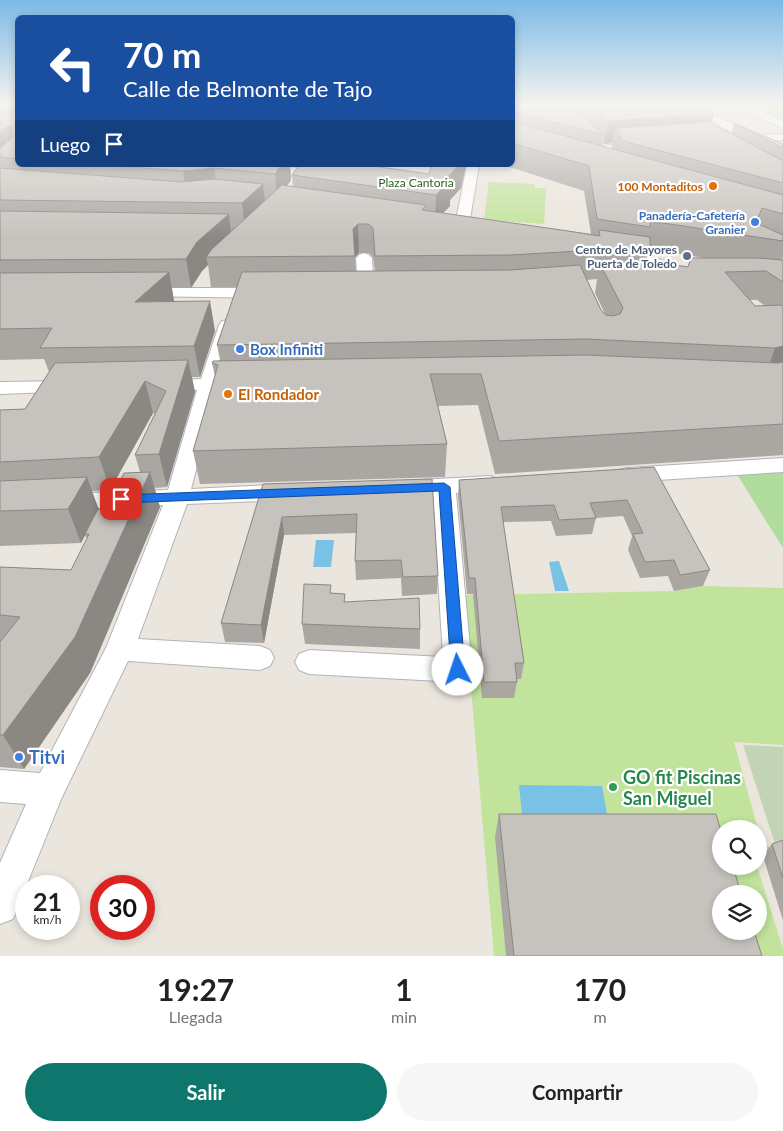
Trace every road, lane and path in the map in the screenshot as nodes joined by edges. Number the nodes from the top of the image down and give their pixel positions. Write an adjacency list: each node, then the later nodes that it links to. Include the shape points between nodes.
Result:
1 (600, 150): 2 (street)
2 (610, 162)
3 (257, 167): 5 (street)
4 (473, 167): 6 (street)
5 (303, 174)
6 (462, 228)
7 (607, 252): 9 (street, via 693,271 678,280)
8 (364, 258): 13 (street)
9 (659, 282)
10 (385, 292): 13 (street)
11 (278, 293): 15 (street)
12 (346, 293): 13 (street)
13 (366, 293)
14 (128, 294): 15 (street, via 201,287)
15 (238, 294): 17 (street)
16 (258, 383): 17 (street)
17 (209, 384): 18 (street); 27 (street)
18 (139, 385)
19 (90, 386): 20 (street)
20 (0, 388)
21 (783, 465): 22 (street)
22 (604, 477)
23 (514, 483): 24 (street)
24 (444, 487): 25 (street); 31 (street, via 458,670)
25 (385, 489)
26 (306, 492): 27 (street)
27 (178, 496): 28 (street); 29 (street)
28 (45, 504)
29 (120, 649): 30 (street); 33 (street)
30 (260, 658)
31 (309, 662)
32 (0, 786): 33 (street)
33 (49, 790): 34 (street)
34 (0, 906)

